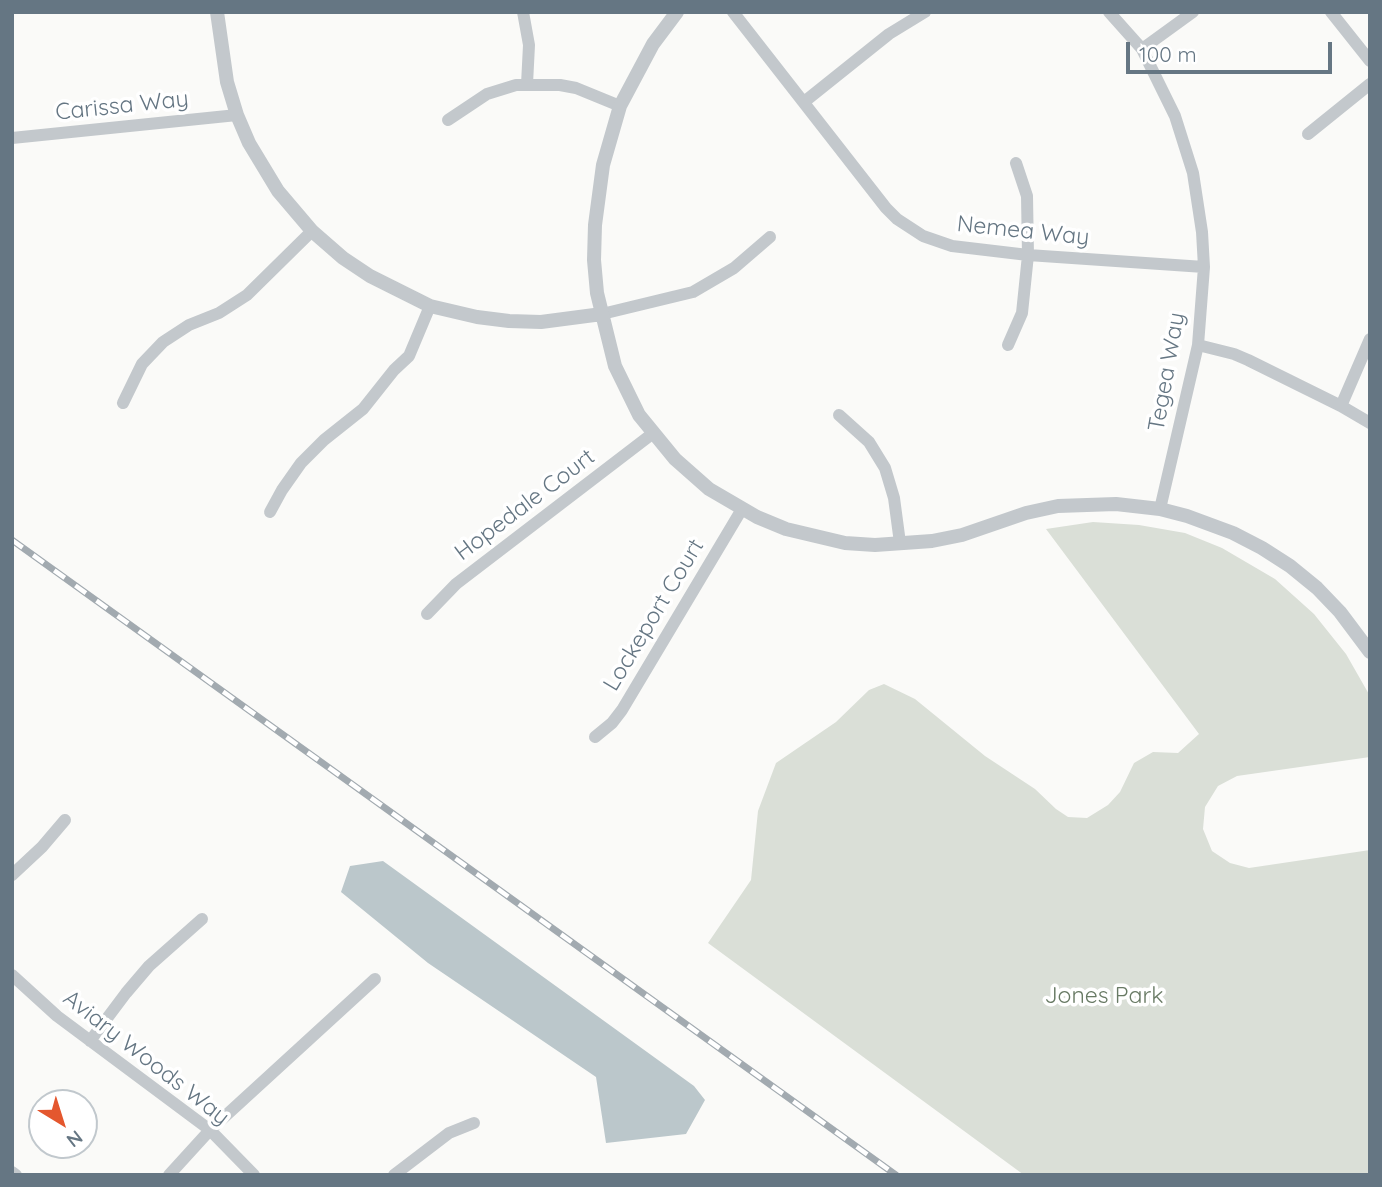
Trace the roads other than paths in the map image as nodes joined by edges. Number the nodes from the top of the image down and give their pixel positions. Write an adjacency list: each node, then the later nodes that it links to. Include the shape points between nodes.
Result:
1 (218, 12): 15 (street)
2 (523, 12): 11 (street, via 529,45)
3 (677, 12): 14 (street, via 653,44)
4 (733, 12): 13 (street, Nemea Way)
5 (925, 12): 13 (street, via 889,34)
6 (1109, 12): 9 (street, Tegea Way)
7 (1193, 12): 9 (street)
8 (1331, 12): 10 (street)
9 (1142, 49): 23 (street, Tegea Way, via 1188,154 1200,212)
10 (1370, 61)
11 (527, 84): 14 (street, via 576,88); 16 (street, via 487,94)
12 (1370, 85): 17 (street)
13 (804, 102): 22 (street, Nemea Way, via 886,208 910,228 952,246)
14 (620, 106): 25 (street, via 603,166 595,225 594,260)
15 (236, 115): 18 (street, Carissa Way); 20 (street, via 261,166)
16 (448, 120)
17 (1308, 134)
18 (12, 138)
19 (1016, 163): 22 (street, via 1027,196)
20 (313, 231): 24 (street, via 370,276); 29 (street, via 247,295 163,342 142,364)
21 (770, 237): 25 (street, via 734,268 700,288)
22 (1028, 255): 23 (street, Nemea Way); 27 (street, via 1022,313)
23 (1204, 267): 28 (street, Tegea Way)
24 (429, 306): 25 (street, via 509,321); 36 (street, via 410,356 363,409 301,463)
25 (602, 314): 33 (street, via 621,383)
26 (1370, 339): 30 (street)
27 (1008, 345)
28 (1198, 345): 30 (street, via 1234,354); 35 (street, Tegea Way)
29 (123, 403)
30 (1341, 406): 32 (street)
31 (839, 415): 37 (street, via 869,442 885,468)
32 (1370, 423)
33 (652, 434): 34 (street, via 697,480); 38 (street, Hopedale Court, via 456,584)
34 (742, 509): 37 (street, via 815,537 875,545); 40 (street, Lockeport Court, via 622,710)
35 (1160, 509): 37 (street, via 1058,506 962,535); 39 (street, via 1233,533 1290,566 1340,612)
36 (270, 512)
37 (901, 543)
38 (427, 614)
39 (1370, 652)
40 (595, 737)
41 (65, 820): 42 (street)
42 (12, 875)
43 (202, 919): 46 (street, via 149,967)
44 (12, 975): 46 (street, Aviary Woods Way)
45 (375, 979): 48 (street)
46 (90, 1041): 48 (street, Aviary Woods Way)
47 (474, 1123): 51 (street, via 449,1133)
48 (210, 1130): 49 (street); 50 (street, Aviary Woods Way)
49 (169, 1175)
50 (254, 1175)
51 (394, 1175)

